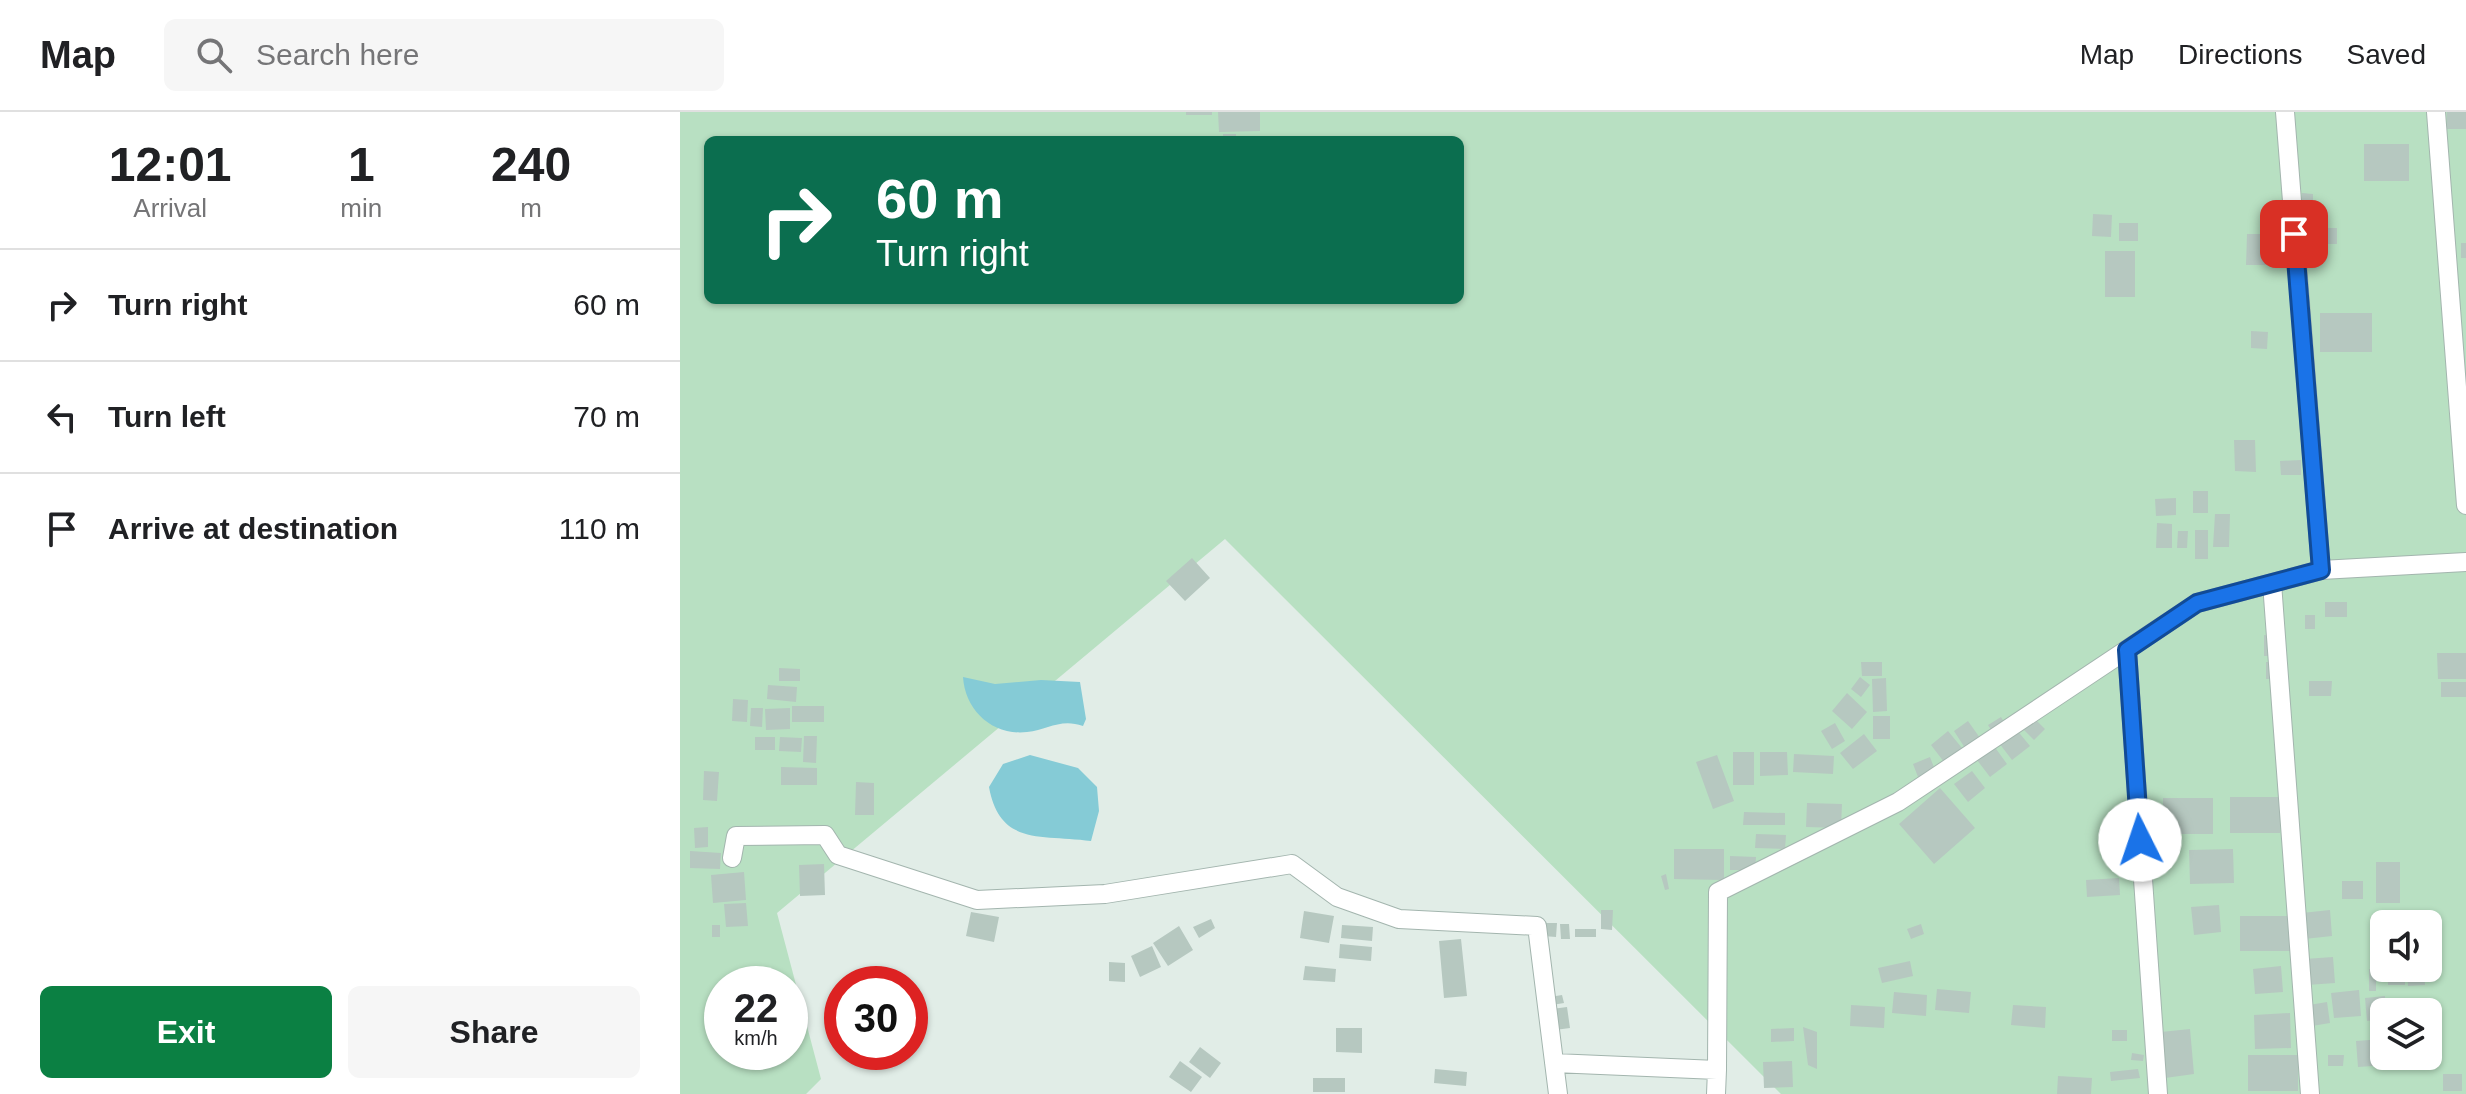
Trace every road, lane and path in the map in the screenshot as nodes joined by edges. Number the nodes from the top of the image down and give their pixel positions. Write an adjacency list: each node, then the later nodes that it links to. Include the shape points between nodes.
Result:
1 (2285, 112): 5 (street)
2 (2436, 112): 3 (street)
3 (2466, 505)
4 (2466, 562): 5 (street)
5 (2321, 570): 6 (street)
6 (2272, 583): 7 (street, via 2197,603); 14 (street)
7 (2127, 650): 10 (street, via 1898,802 1718,892); 13 (street)
8 (732, 858): 9 (street, via 736,836 825,835 838,855 977,900 1105,894 1292,864 1337,897 1399,919 1537,926)
9 (1554, 1063): 10 (street); 11 (street)
10 (1717, 1070): 12 (street)
11 (1558, 1094)
12 (1716, 1094)
13 (2158, 1094)
14 (2310, 1094)

